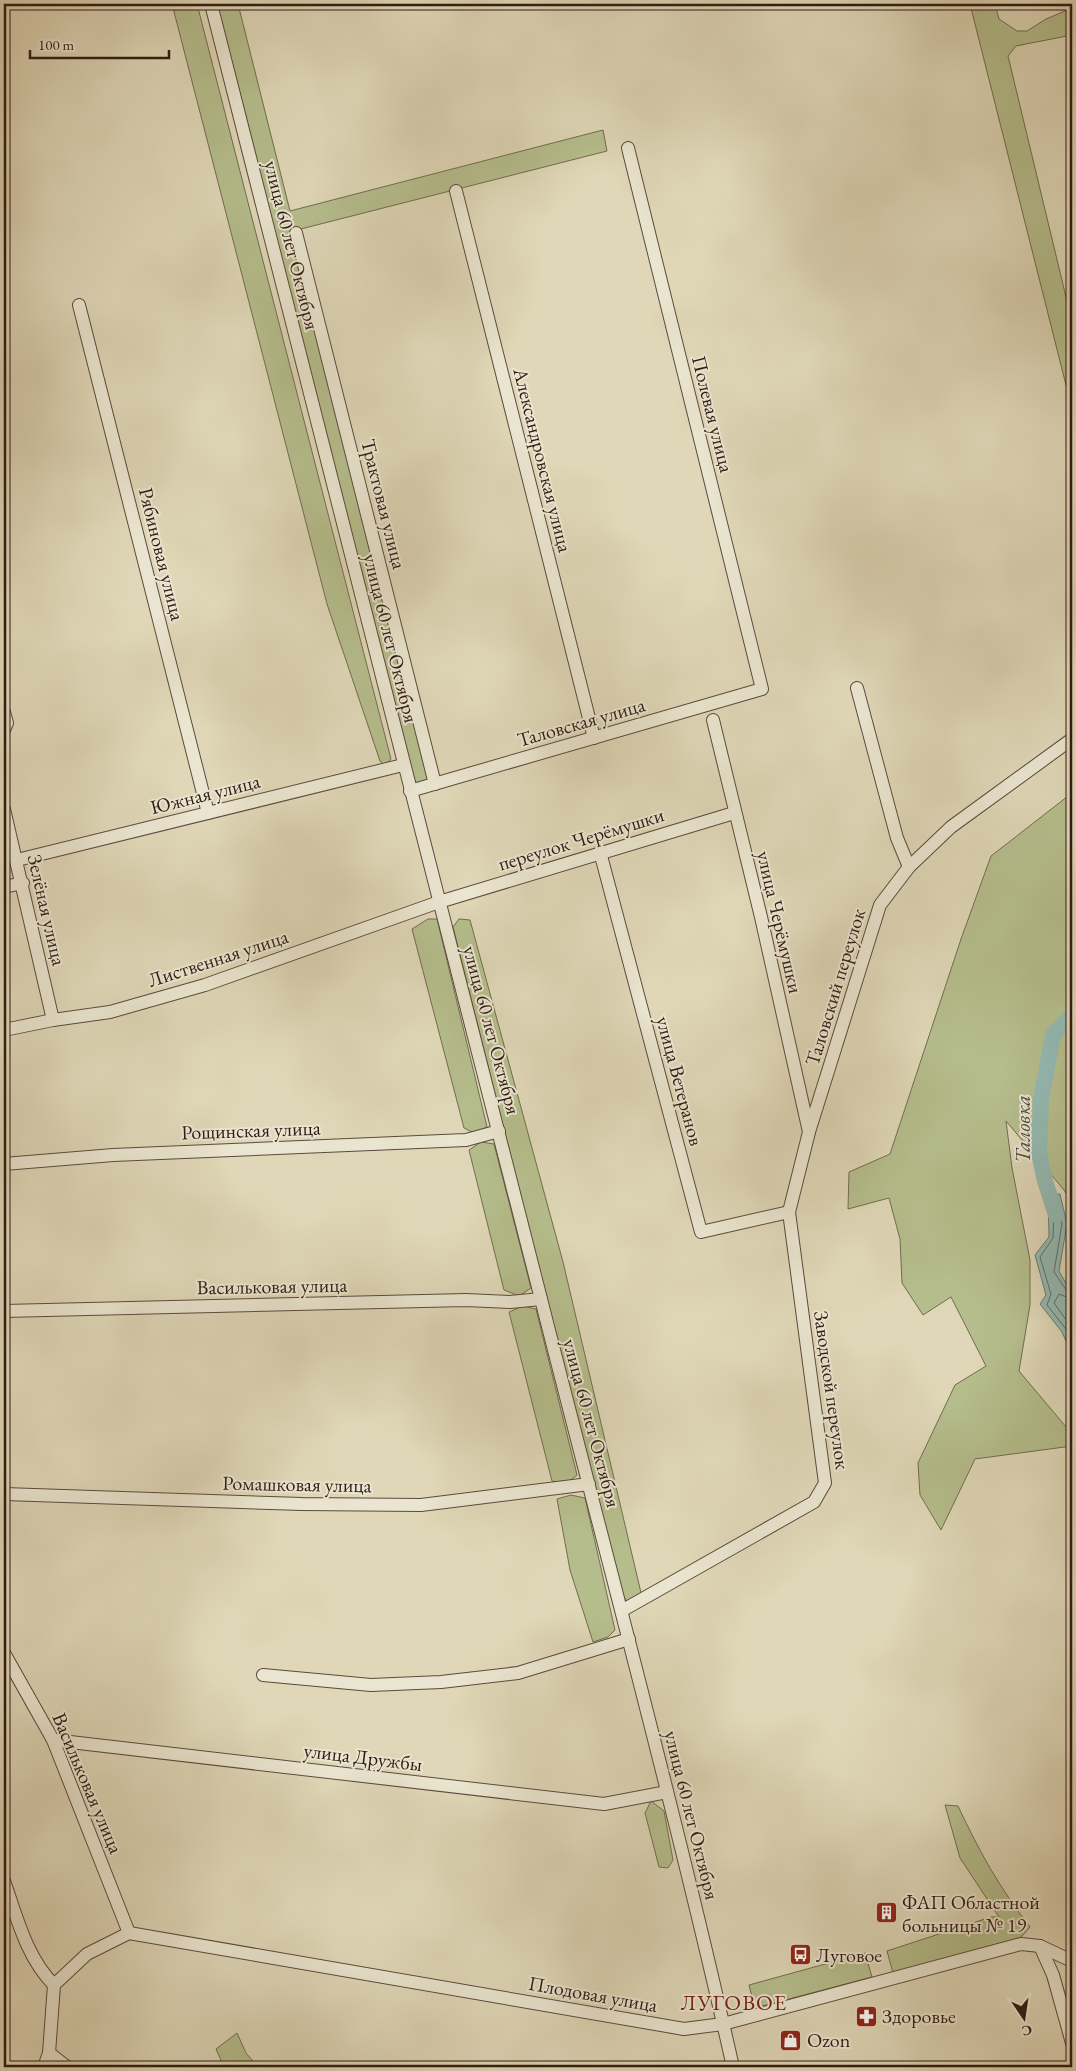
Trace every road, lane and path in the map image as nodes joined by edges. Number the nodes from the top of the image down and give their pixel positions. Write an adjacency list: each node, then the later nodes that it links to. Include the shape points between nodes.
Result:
1 (211, 4): 13 (street, улица 60 лет Октября)
2 (628, 148): 7 (street, Полевая улица)
3 (456, 191): 11 (street, Александровская улица)
4 (296, 232): 14 (street, Трактовая улица)
5 (79, 305): 17 (street, Рябиновая улица)
6 (857, 688): 21 (street, via 897,838)
7 (762, 689): 11 (street, Таловская улица)
8 (4, 712): 10 (street)
9 (713, 720): 18 (street, улица Черёмушки)
10 (4, 730)
11 (594, 738): 14 (street, Таловская улица)
12 (1072, 739): 21 (street, Таловский переулок, via 951,827)
13 (403, 765): 15 (street, улица 60 лет Октября); 17 (street, Южная улица)
14 (435, 784): 15 (street, Таловская улица)
15 (410, 791): 24 (street, улица 60 лет Октября)
16 (4, 809): 20 (street, Зелёная улица)
17 (208, 813): 20 (street, Южная улица)
18 (734, 813): 19 (street, переулок Черёмушки); 28 (street, улица Черёмушки)
19 (600, 852): 24 (street, переулок Черёмушки); 30 (street, улица Ветеранов, via 701,1232)
20 (17, 860): 22 (street, Зелёная улица)
21 (909, 867): 28 (street, Таловский переулок, via 880,904)
22 (22, 883): 23 (street); 25 (street, Зелёная улица)
23 (4, 887)
24 (439, 902): 25 (street, Лиственная улица, via 205,985 110,1012); 27 (street, улица 60 лет Октября)
25 (53, 1020): 26 (street, Лиственная улица)
26 (4, 1030)
27 (499, 1131): 29 (street, Рощинская улица, via 466,1140 114,1154); 31 (street, улица 60 лет Октября)
28 (810, 1132): 30 (street, Таловский переулок)
29 (4, 1164)
30 (789, 1212): 35 (street, Заводской переулок, via 825,1483 814,1502)
31 (541, 1299): 32 (street, Васильковая улица); 33 (street, улица 60 лет Октября)
32 (4, 1311)
33 (589, 1484): 34 (street, Ромашковая улица, via 421,1504 302,1504); 35 (street, улица 60 лет Октября)
34 (4, 1494)
35 (623, 1610): 36 (street, улица 60 лет Октября)
36 (629, 1639): 38 (street, via 518,1673 441,1682 371,1685); 40 (street, улица 60 лет Октября)
37 (4, 1652): 39 (street, Васильковая улица)
38 (263, 1675)
39 (53, 1740): 40 (street, улица Дружбы, via 604,1804); 42 (street, Васильковая улица)
40 (667, 1792): 46 (street, улица 60 лет Октября)
41 (4, 1881): 45 (street, via 31,1954)
42 (129, 1933): 45 (street, via 87,1954); 46 (street, Плодовая улица, via 684,2028)
43 (1040, 1946): 44 (street, Плодовая улица); 46 (street, Плодовая улица, via 1021,1944); 47 (street, via 1053,1975)
44 (1072, 1961)
45 (54, 1985): 48 (street)
46 (723, 2024): 51 (street, улица 60 лет Октября)
47 (1072, 2043)
48 (49, 2053): 49 (street); 50 (street)
49 (44, 2067)
50 (67, 2067)
51 (733, 2067)

